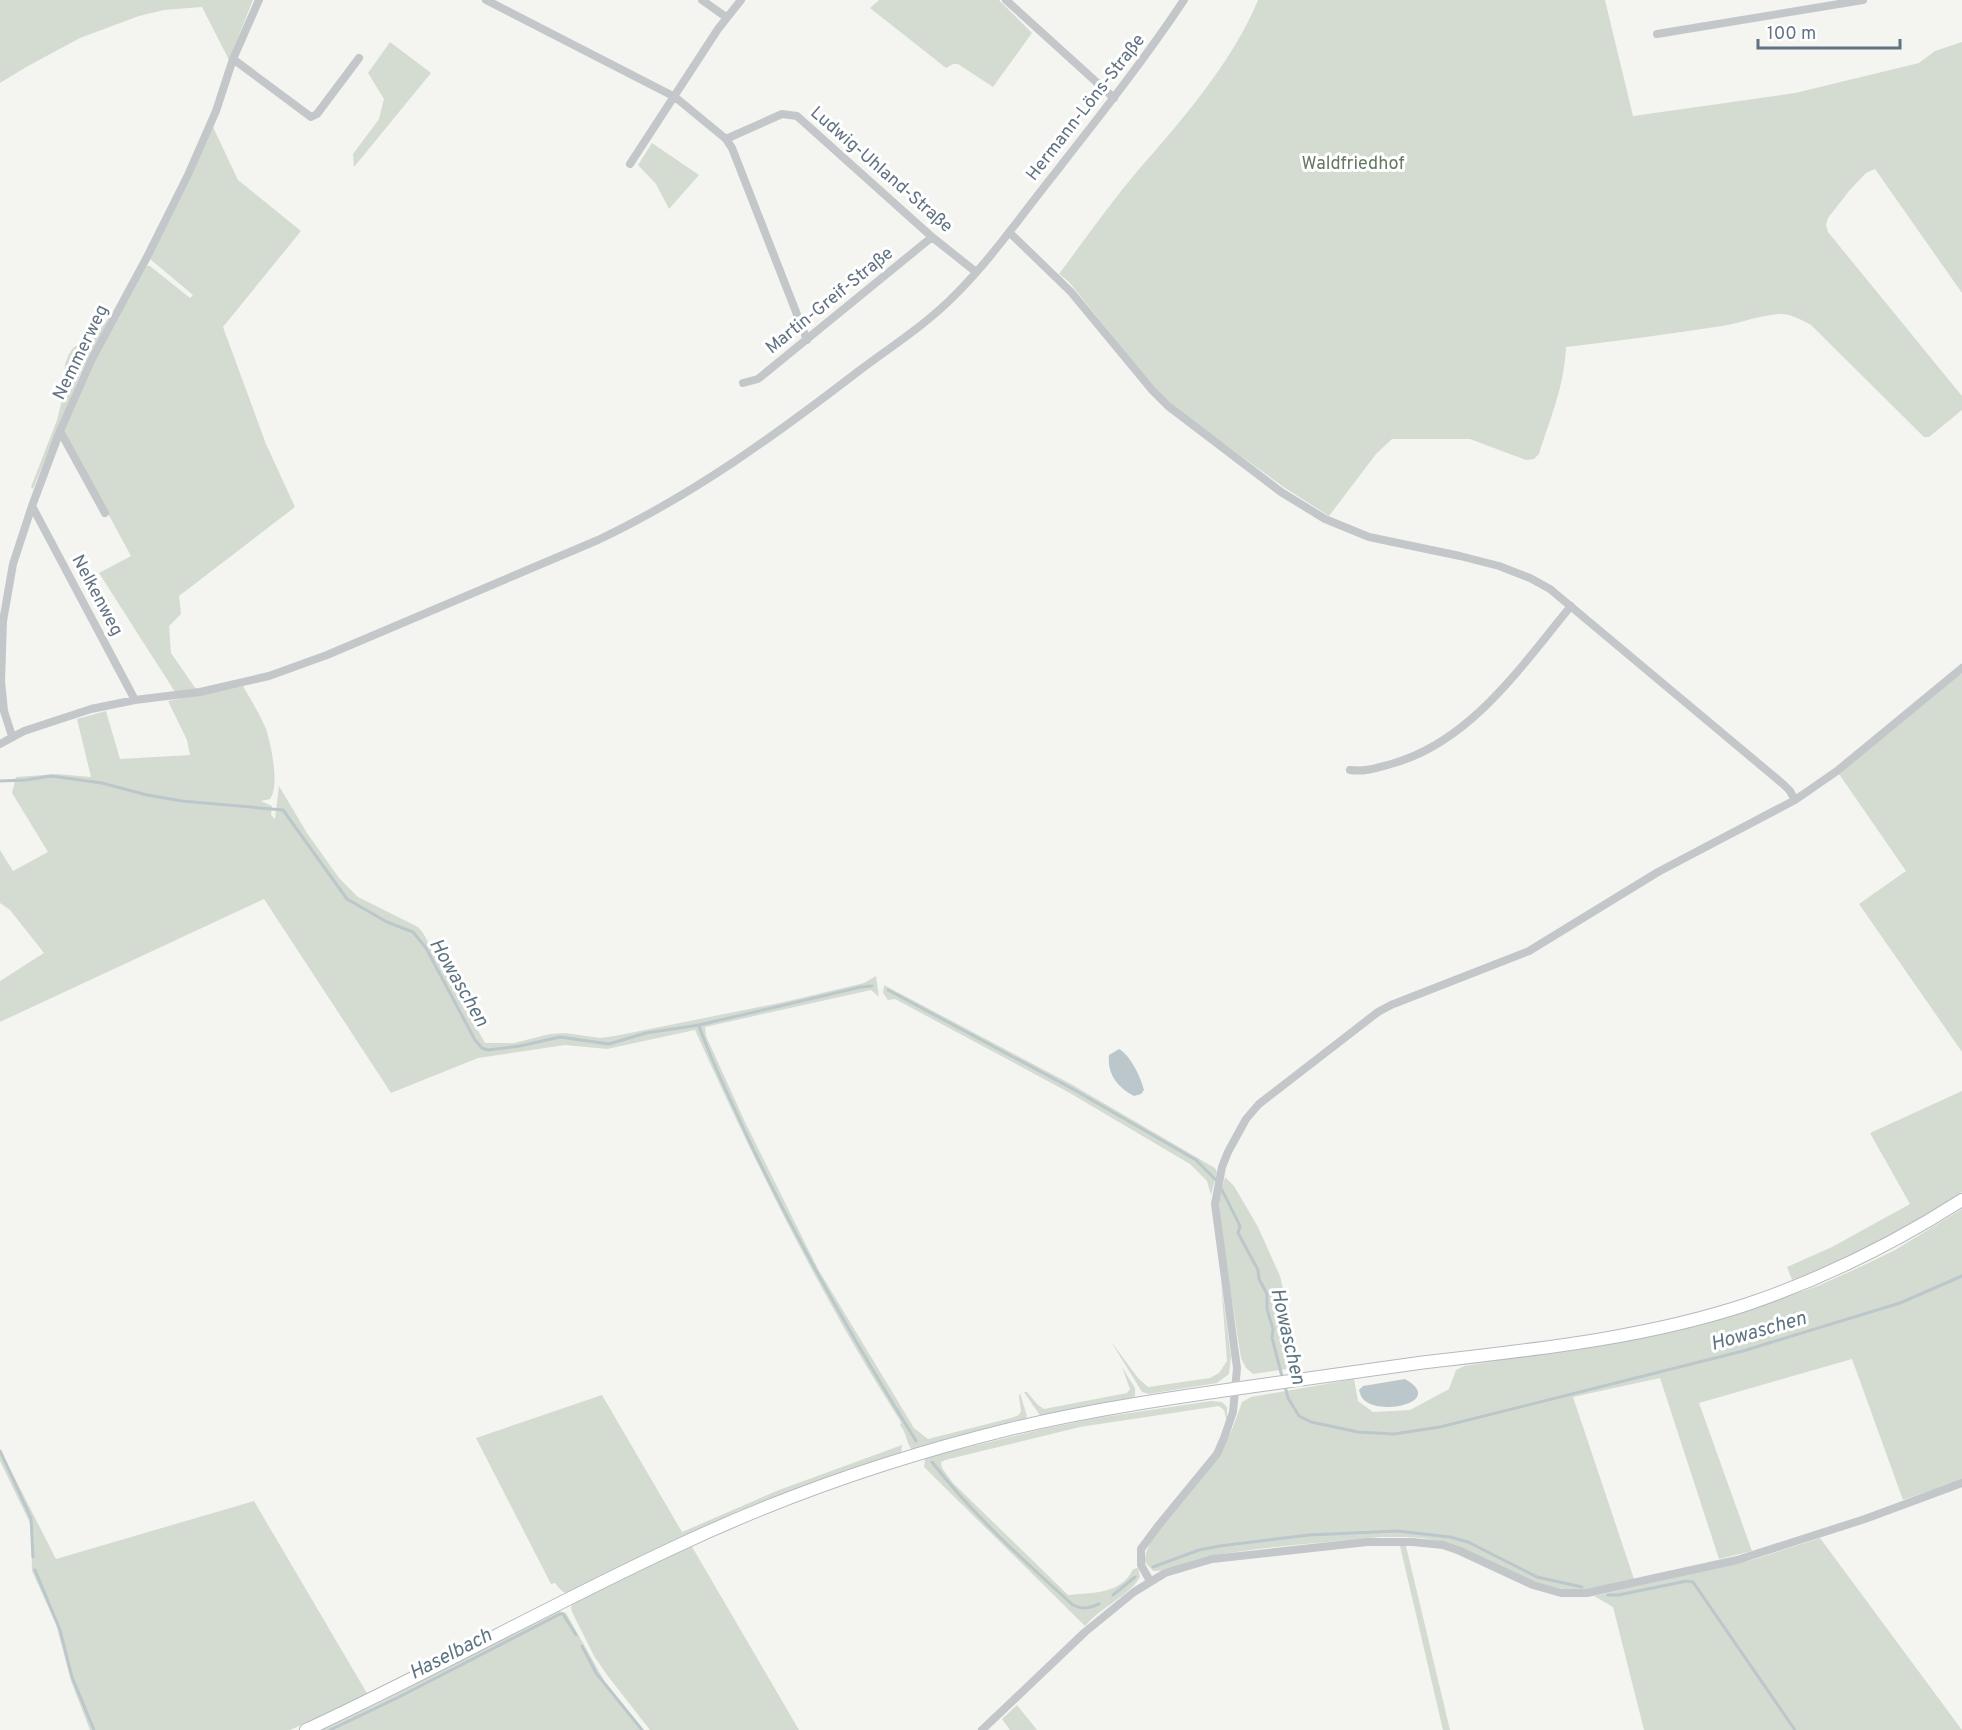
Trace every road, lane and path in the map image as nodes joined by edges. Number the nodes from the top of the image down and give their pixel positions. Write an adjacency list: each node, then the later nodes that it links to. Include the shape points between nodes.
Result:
1 (259, 0): 12 (street, Nemmerweg)
2 (486, 0): 13 (street)
3 (702, 0): 9 (street)
4 (741, 0): 9 (street)
5 (1006, 0): 14 (street)
6 (1184, 0): 14 (street, Hermann-Löns-Straße)
7 (1863, 0): 8 (street)
8 (1821, 3): 10 (street)
9 (726, 17): 13 (street)
10 (1657, 34)
11 (358, 58): 12 (street, via 311,117)
12 (233, 59): 22 (street, Nemmerweg, via 188,176 91,361)
13 (675, 97): 15 (street); 16 (street)
14 (1114, 98): 17 (street, Hermann-Löns-Straße)
15 (726, 139): 18 (street, Ludwig-Uhland-Straße, via 782,114 797,116); 20 (street)
16 (630, 164)
17 (1010, 232): 19 (street, Hermann-Löns-Straße); 25 (street, via 1071,292 1168,406 1303,507 1369,537 1515,572 1550,589)
18 (932, 237): 19 (street, Ludwig-Uhland-Straße); 20 (street, Martin-Greif-Straße)
19 (976, 272): 27 (street, Hermann-Löns-Straße, via 923,322 764,443 636,522 269,676 200,692)
20 (807, 340): 21 (street, Martin-Greif-Straße, via 758,379)
21 (743, 383)
22 (60, 431): 23 (street, Nemmerweg); 24 (street)
23 (32, 506): 27 (street, Nelkenweg); 28 (street, Nemmerweg, via 13,564 3,621 2,691)
24 (105, 513)
25 (1571, 606): 30 (street, via 1495,696 1461,727 1398,762 1363,772); 31 (street, via 1783,784)
26 (1962, 668): 31 (street, via 1837,771)
27 (135, 700): 28 (street, Hermann-Löns-Straße, via 92,709)
28 (12, 736): 29 (street, Hermann-Löns-Straße)
29 (0, 744)
30 (1350, 770)
31 (1795, 800): 33 (street, via 1658,872 1529,951 1378,1012 1259,1104 1236,1134 1216,1192 1237,1368)
32 (1962, 1200): 33 (street, via 1896,1239 1821,1276 1744,1305 1683,1322 1535,1349)
33 (1236, 1389): 35 (street, via 1229,1425 1217,1454 1141,1549 1141,1565); 36 (street, via 1144,1402 1014,1428 908,1457 785,1500 671,1548)
34 (1962, 1483): 35 (street, via 1737,1560 1587,1593 1547,1589 1443,1545 1403,1542 1366,1542 1212,1559)
35 (1150, 1581): 37 (street, via 1085,1632)
36 (306, 1730)
37 (982, 1730)

